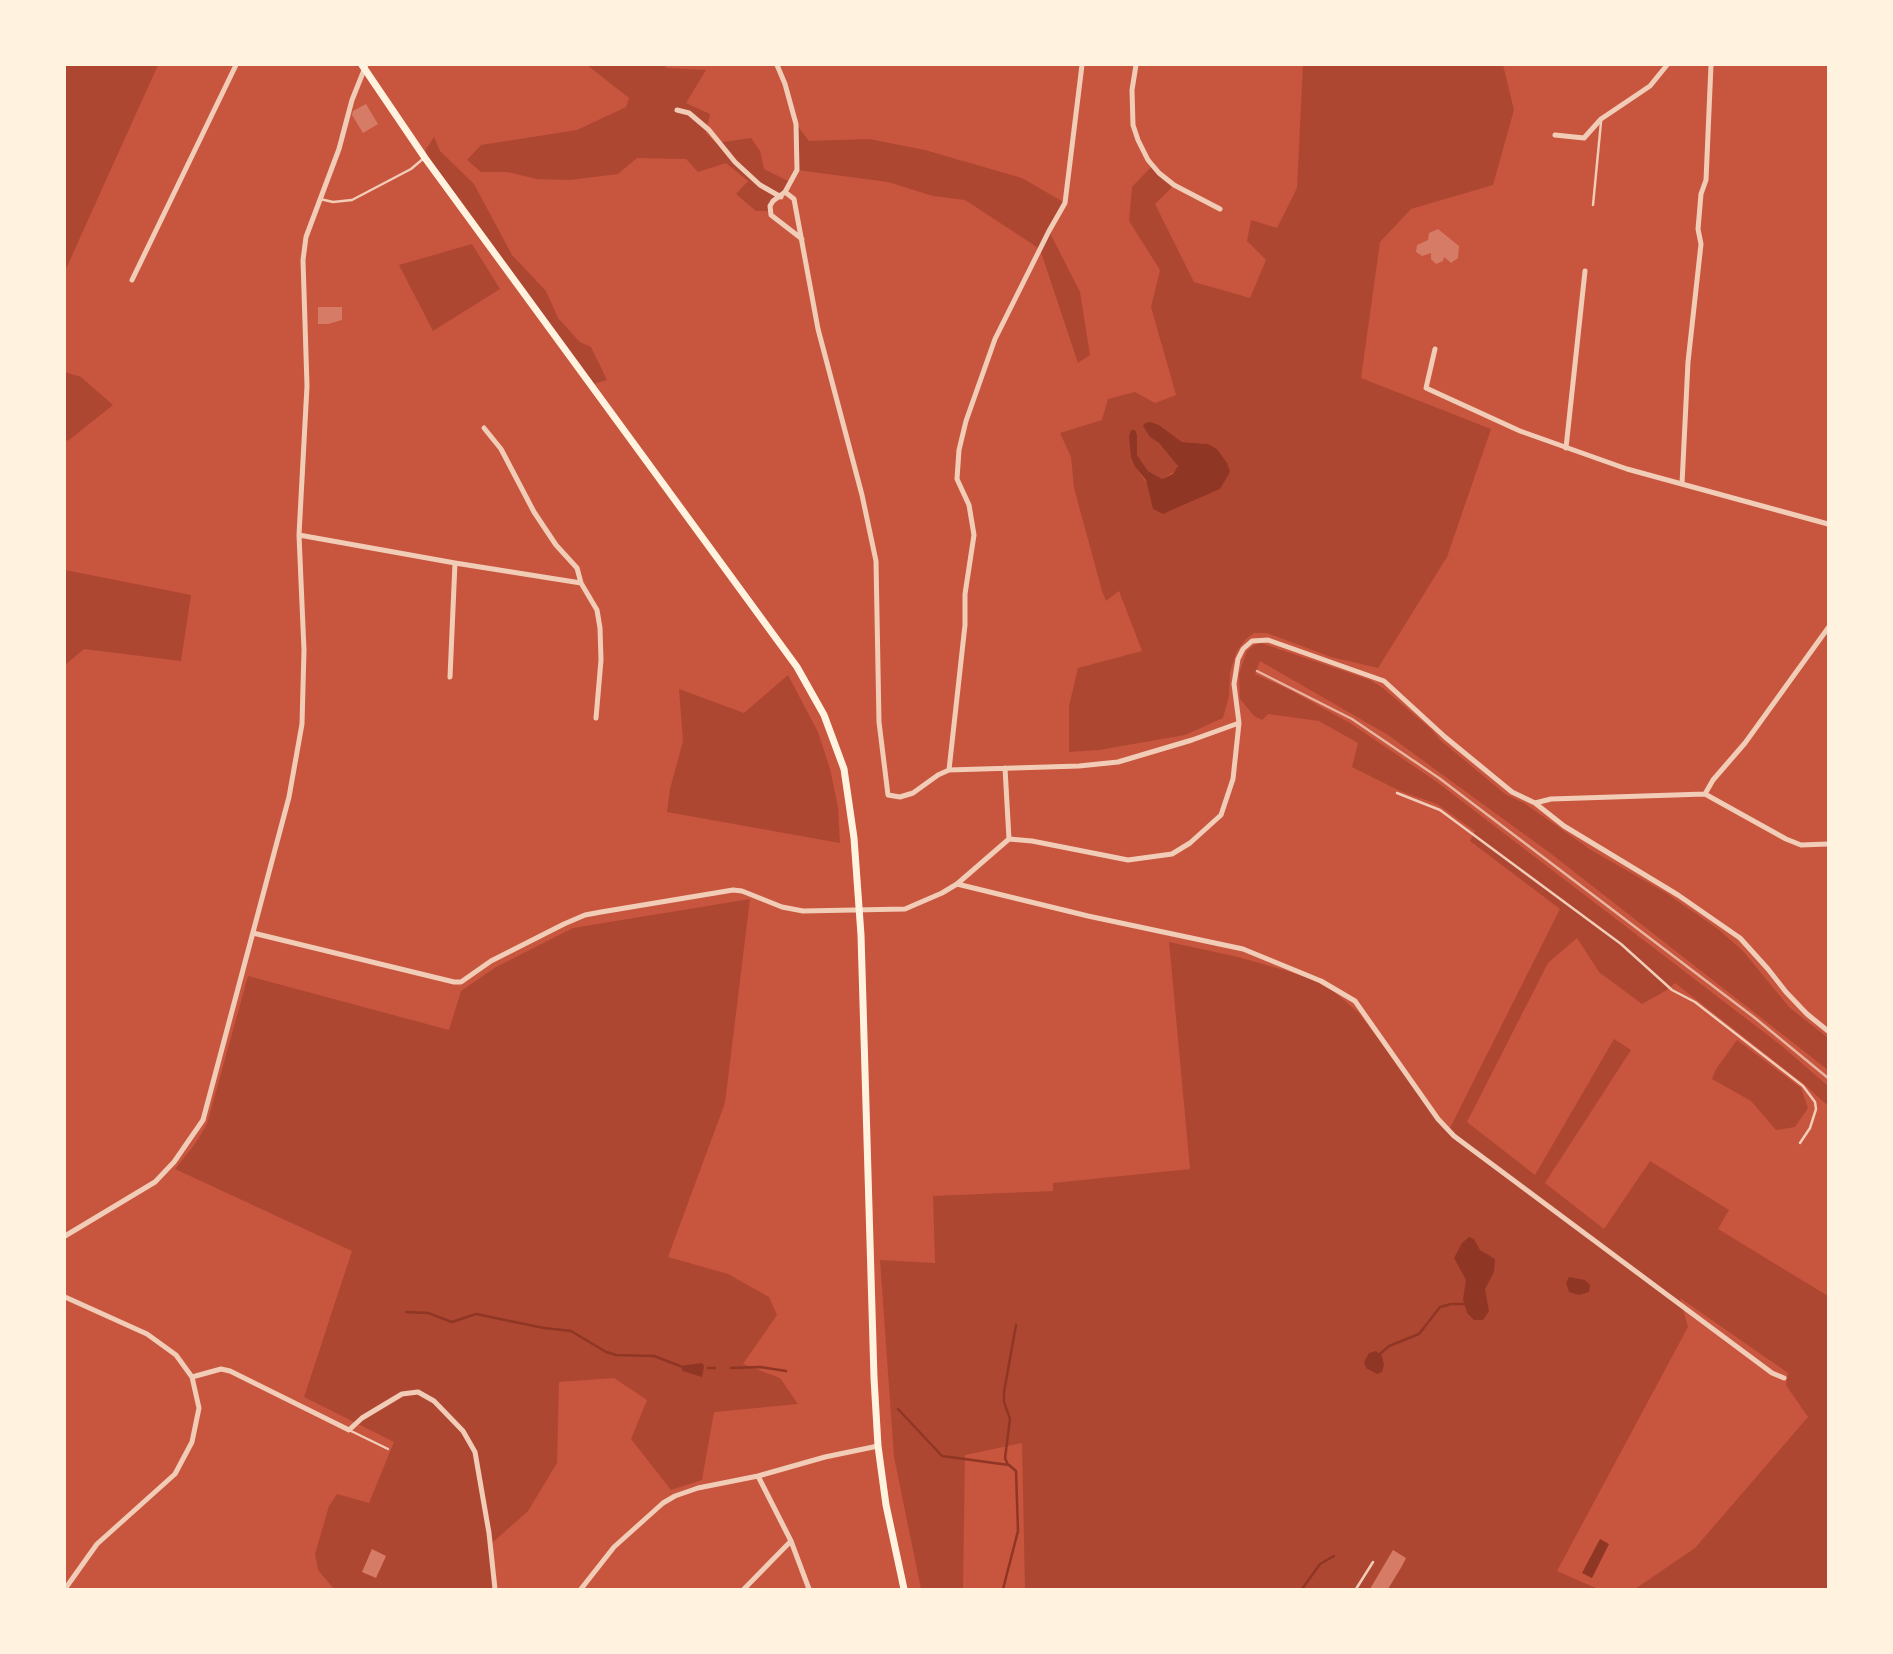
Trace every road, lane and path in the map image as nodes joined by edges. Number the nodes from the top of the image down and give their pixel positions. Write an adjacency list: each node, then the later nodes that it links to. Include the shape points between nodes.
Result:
1 (236, 65): 18 (street)
2 (778, 65): 12 (street, via 797,135 797,170)
3 (1082, 65): 32 (street, via 1065,203 995,339 959,450 957,479 969,505 974,535)
4 (1136, 65): 15 (street, via 1133,125 1148,160 1174,185)
5 (1667, 65): 9 (street, via 1650,86)
6 (1711, 65): 22 (street)
7 (364, 66): 11 (main road); 13 (street)
8 (677, 110): 12 (street, via 689,113 709,130 760,185)
9 (1601, 119): 10 (street, via 1584,138); 14 (lane)
10 (1555, 135)
11 (425, 158): 13 (lane, via 352,200); 39 (main road, via 797,667 824,715 844,769)
12 (783, 194): 16 (street, via 794,199); 16 (street, via 770,206 771,215)
13 (320, 199): 24 (street, via 303,260 307,386)
14 (1593, 205)
15 (1220, 209)
16 (802, 239): 32 (street, via 818,329 876,561 880,722 888,795 913,793)
17 (1585, 271): 21 (street)
18 (132, 280)
19 (1435, 349): 21 (street, via 1426,388)
20 (484, 428): 26 (street, via 501,449 534,512 577,569)
21 (1566, 448): 22 (street)
22 (1682, 484): 23 (street)
23 (1828, 524)
24 (299, 535): 25 (street); 40 (street, via 302,724 289,797)
25 (455, 564): 26 (street); 28 (street)
26 (581, 583): 29 (street, via 597,610 600,628)
27 (1828, 628): 34 (street)
28 (450, 677)
29 (596, 718)
30 (1239, 723): 31 (street, via 1118,762); 35 (street, via 1234,684 1238,659 1252,641 1268,640 1384,681 1512,792); 36 (street, via 1233,779 1221,815 1171,854 1128,860)
31 (1005, 768): 32 (street); 36 (street)
32 (949, 770)
33 (1397, 793): 42 (lane, via 1440,810 1803,1086 1816,1109)
34 (1705, 794): 35 (street); 37 (street, via 1786,839 1801,845)
35 (1535, 803): 41 (street, via 1740,938 1786,992)
36 (1009, 839): 38 (street)
37 (1828, 844)
38 (957, 884): 39 (street, via 905,909); 46 (street, via 1243,949 1355,1001 1454,1136)
39 (859, 909): 40 (street, via 803,911 733,890 601,912 564,924 491,961 461,982); 48 (main road)
40 (253, 933): 43 (street, via 203,1120 189,1144 155,1182)
41 (1828, 1031)
42 (1800, 1143)
43 (65, 1236)
44 (65, 1297): 45 (street, via 162,1343)
45 (192, 1377): 47 (street, via 230,1371); 53 (street, via 199,1408 186,1458 176,1474 97,1544)
46 (1784, 1378)
47 (349, 1430): 49 (lane); 54 (street, via 402,1394 418,1392 448,1414 475,1452)
48 (878, 1446): 50 (street); 58 (main road)
49 (388, 1449)
50 (758, 1476): 51 (street); 55 (street, via 698,1488 663,1503 614,1547)
51 (791, 1541): 56 (street); 57 (street)
52 (1373, 1562): 59 (lane)
53 (65, 1589)
54 (495, 1589)
55 (581, 1589)
56 (744, 1589)
57 (809, 1589)
58 (904, 1589)
59 (1356, 1589)

